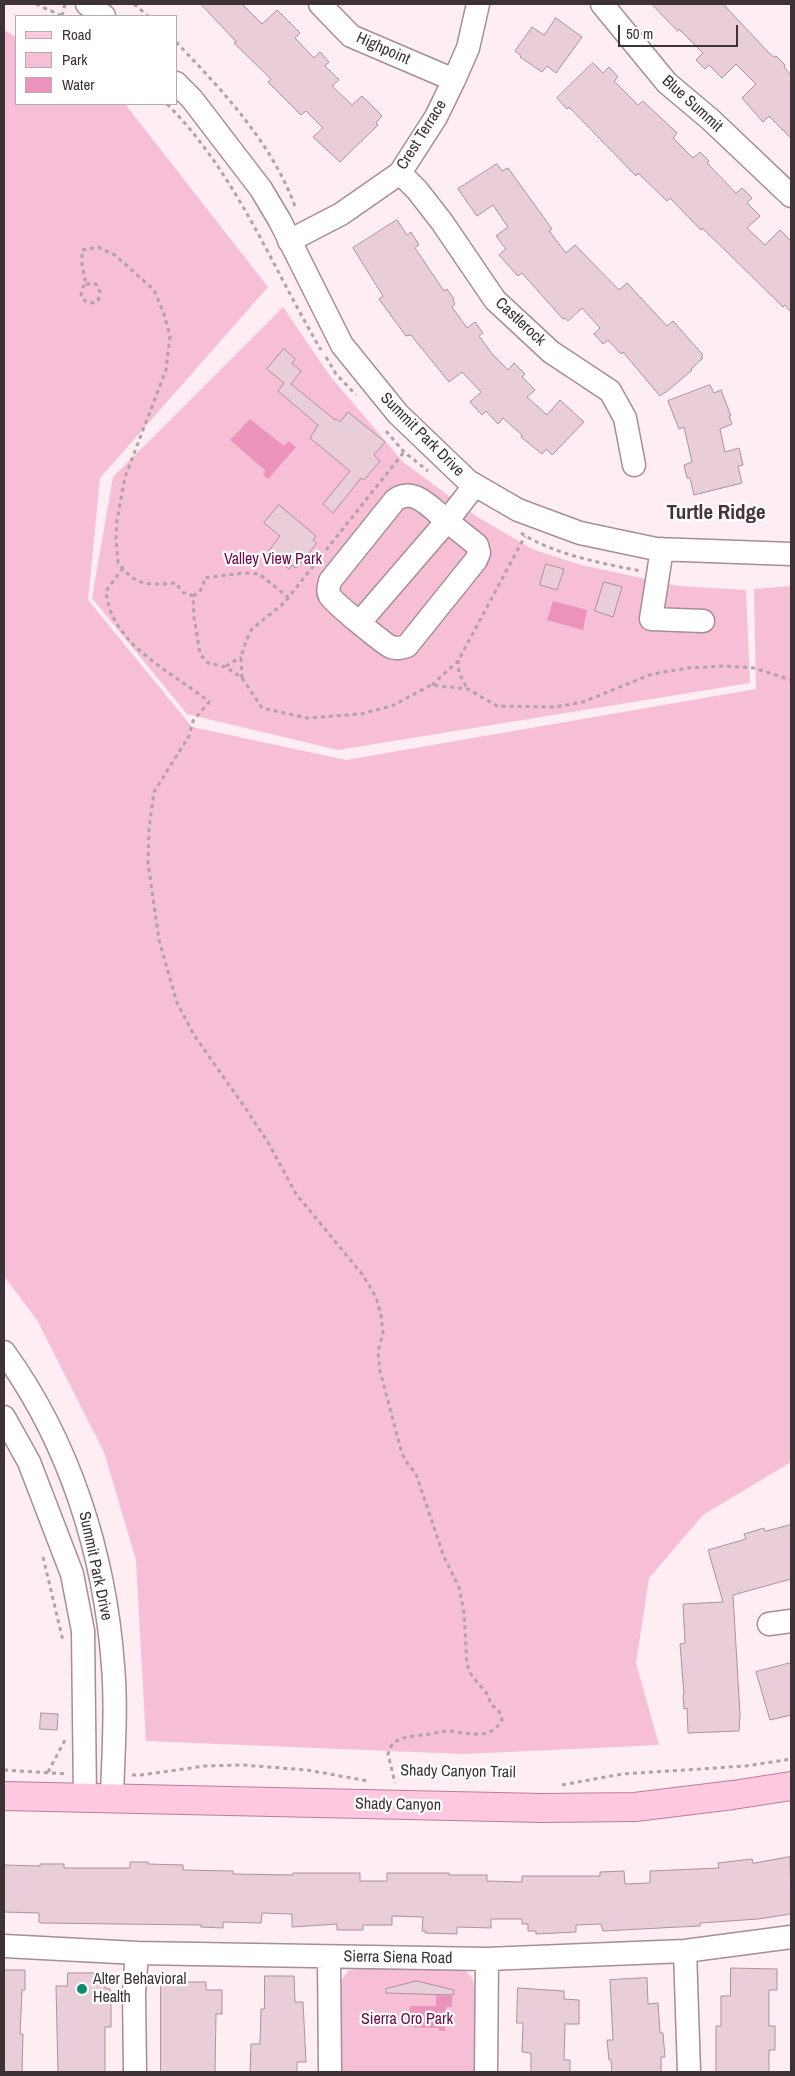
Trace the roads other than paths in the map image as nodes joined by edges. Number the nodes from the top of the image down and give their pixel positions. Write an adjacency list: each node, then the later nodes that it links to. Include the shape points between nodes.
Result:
1 (87, 4): 5 (street)
2 (320, 4): 6 (street, Highpoint, via 351,36)
3 (478, 4): 6 (street, Crest Terrace, via 468,48)
4 (602, 4): 9 (street, Blue Summit, via 667,83)
5 (103, 15)
6 (454, 80): 8 (street, Crest Terrace, via 436,117)
7 (178, 85): 10 (street, Summit Park Drive, via 192,98 261,189)
8 (400, 173): 10 (street, Crest Terrace, via 342,214); 11 (street, Castlerock, via 442,222 495,300 551,352 610,391 625,418)
9 (791, 196)
10 (289, 240): 12 (street, Summit Park Drive, via 342,345 398,414)
11 (634, 465)
12 (475, 485): 13 (street); 15 (street, Summit Park Drive, via 518,510 580,533)
13 (447, 521): 19 (street); 19 (street, via 477,545 479,553 407,646 398,649 390,646); 19 (street, via 413,494 403,494 395,500 330,581 330,598)
14 (791, 538): 16 (street, Summit Park Drive)
15 (662, 549): 16 (street, Summit Park Drive); 18 (street, via 651,619)
16 (732, 553): 17 (street, Summit Park Drive)
17 (791, 554)
18 (703, 621)
19 (360, 622)
20 (4, 1352): 27 (street, Summit Park Drive, via 39,1406 62,1455 83,1506 98,1564 113,1667)
21 (4, 1416): 26 (street, Summit Park Drive, via 29,1462 72,1574 83,1631)
22 (791, 1621): 23 (street)
23 (769, 1624)
24 (791, 1786): 27 (main road, Shady Canyon, via 671,1803 598,1808)
25 (4, 1796): 26 (main road, Shady Canyon)
26 (85, 1798): 27 (main road, Shady Canyon)
27 (112, 1799)
28 (791, 1937): 30 (street, Sierra Siena Road)
29 (4, 1946): 31 (street, Sierra Siena Road)
30 (686, 1951): 33 (street, Sierra Siena Road); 37 (street)
31 (137, 1953): 32 (street, Sierra Siena Road); 34 (street)
32 (329, 1957): 33 (street, Sierra Siena Road); 35 (street)
33 (487, 1960): 36 (street)
34 (135, 2072)
35 (330, 2072)
36 (486, 2072)
37 (689, 2072)

